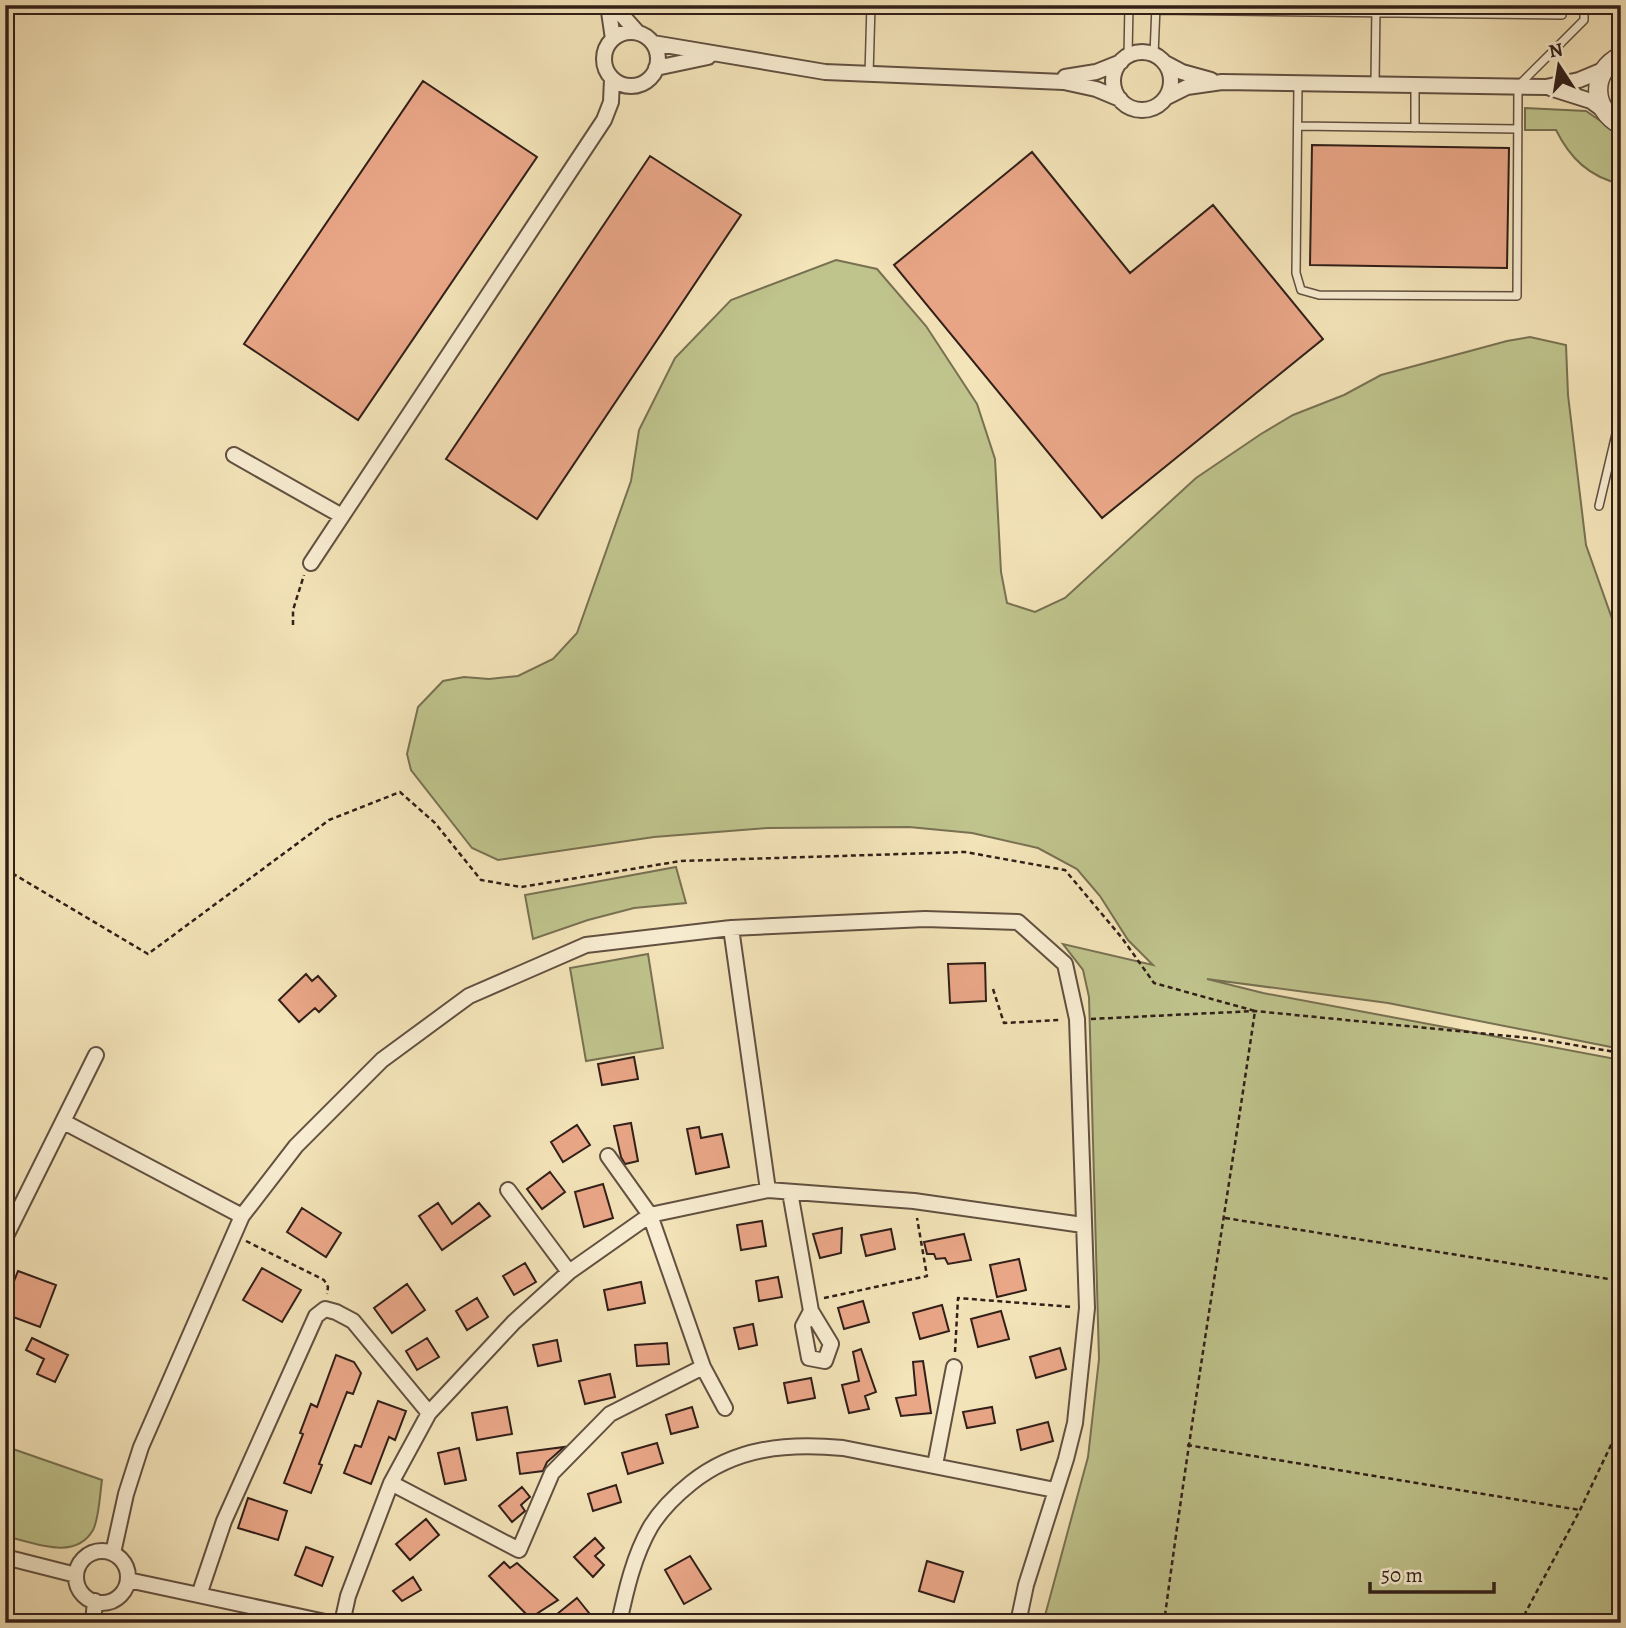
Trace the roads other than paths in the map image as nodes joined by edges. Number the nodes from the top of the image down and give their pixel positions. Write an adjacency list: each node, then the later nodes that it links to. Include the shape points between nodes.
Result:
1 (610, 5): 10 (street); 11 (street)
2 (871, 5): 18 (lane)
3 (962, 5): 6 (lane)
4 (1129, 5): 14 (lane)
5 (1584, 5): 26 (lane, via 1584,20)
6 (1115, 7)
7 (1156, 8): 8 (lane); 15 (lane)
8 (1376, 9): 9 (lane); 23 (lane)
9 (1562, 15)
10 (638, 33): 11 (street); 12 (street)
11 (613, 39): 19 (street, via 604,54)
12 (653, 43): 13 (street); 17 (street)
13 (716, 55): 17 (street); 18 (street)
14 (1124, 59): 15 (street, via 1141,52); 20 (street, via 1096,72); 29 (street, via 1113,82)
15 (1160, 59): 21 (street, via 1187,74); 28 (street, via 1171,80)
16 (1615, 59): 27 (street, via 1586,78); 31 (street, via 1599,80)
17 (656, 68): 25 (street, via 645,82)
18 (869, 75): 20 (street)
19 (612, 79): 25 (street); 30 (street)
20 (1035, 80): 29 (street, via 1079,85)
21 (1222, 82): 22 (street); 28 (street)
22 (1298, 83): 23 (street); 33 (lane)
23 (1376, 85): 24 (street)
24 (1415, 85): 26 (street); 34 (lane)
25 (629, 86): 30 (street)
26 (1518, 86): 27 (street); 35 (lane)
27 (1545, 87): 31 (street, via 1591,101)
28 (1167, 97): 29 (street, via 1144,110)
29 (1120, 99)
30 (611, 102): 39 (street, via 604,120)
31 (1602, 109): 32 (street)
32 (1621, 125)
33 (1298, 127): 34 (lane); 35 (lane, via 1297,281 1308,293 1333,295 1517,296)
34 (1415, 128): 35 (lane)
35 (1518, 129)
36 (1621, 413): 38 (lane)
37 (234, 455): 39 (street)
38 (1599, 506)
39 (342, 516): 40 (street)
40 (311, 563)
41 (731, 928): 46 (street); 49 (street, via 586,945 469,996 382,1060 296,1146); 50 (street, via 925,919 1018,922 1065,964 1077,1019)
42 (96, 1055): 43 (street)
43 (64, 1122): 49 (street); 51 (street)
44 (608, 1156): 48 (street)
45 (508, 1190): 52 (street)
46 (768, 1190): 47 (street); 48 (street)
47 (790, 1192): 50 (street, via 914,1201); 53 (street)
48 (650, 1215): 52 (street); 54 (street)
49 (242, 1216): 61 (street, via 141,1447 125,1493)
50 (1083, 1225): 60 (street, via 1087,1307 1074,1423)
51 (5, 1238)
52 (569, 1272): 57 (street, via 514,1322)
53 (810, 1306)
54 (703, 1367): 56 (street); 59 (street, via 610,1414 552,1473 519,1550)
55 (954, 1367): 58 (street)
56 (724, 1408)
57 (429, 1413): 59 (street); 65 (street, via 353,1321 325,1309 316,1316 224,1521)
58 (935, 1465): 60 (street); 70 (street, via 811,1445 757,1450 728,1459 676,1495 652,1526 637,1558)
59 (391, 1483): 69 (street)
60 (1055, 1490): 71 (street)
61 (113, 1553): 63 (street, via 89,1554); 64 (street, via 125,1564)
62 (5, 1557): 63 (street)
63 (76, 1576): 66 (street, via 80,1590)
64 (128, 1580): 65 (street); 66 (street, via 115,1599)
65 (199, 1595): 68 (street)
66 (95, 1601): 67 (street)
67 (93, 1623)
68 (330, 1623)
69 (342, 1623)
70 (619, 1623)
71 (1018, 1623)

